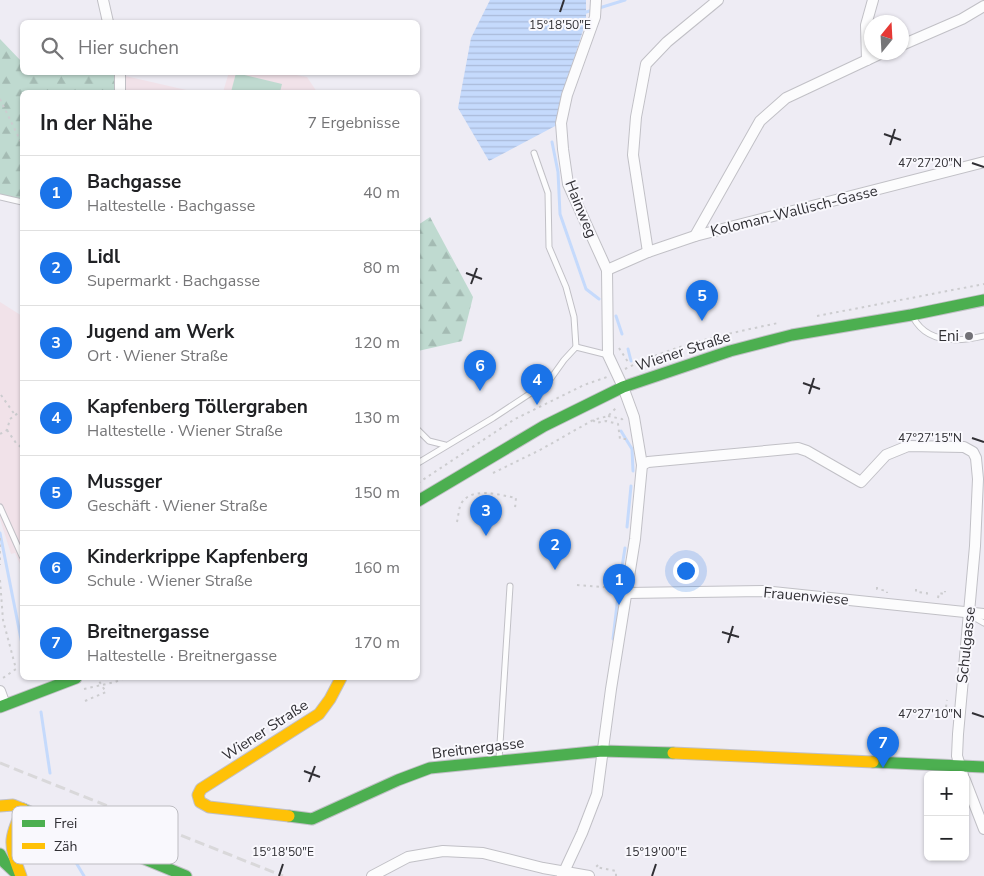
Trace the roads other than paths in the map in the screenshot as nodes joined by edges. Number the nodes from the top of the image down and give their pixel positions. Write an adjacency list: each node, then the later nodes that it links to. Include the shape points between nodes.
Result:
1 (103, 0): 7 (street)
2 (718, 0): 17 (street, via 646,64 633,155)
3 (873, 0): 6 (street)
4 (596, 3): 18 (street, Hainweg, via 561,123 568,184)
5 (984, 6): 8 (street)
6 (869, 15)
7 (108, 20)
8 (909, 42)
9 (867, 60): 16 (street, via 786,98 760,121)
10 (120, 75): 11 (street)
11 (120, 90)
12 (534, 153): 22 (lane, via 548,193 549,247 566,287 574,317)
13 (984, 162): 16 (street, Koloman-Wallisch-Gasse)
14 (0, 197): 15 (lane)
15 (20, 202)
16 (695, 236): 17 (street, Koloman-Wallisch-Gasse)
17 (648, 252): 18 (street, Koloman-Wallisch-Gasse)
18 (607, 270): 23 (street, Hainweg)
19 (984, 300): 20 (main road, Wiener Straße)
20 (911, 315): 21 (lane, via 925,331 946,340); 24 (main road, Wiener Straße, via 792,335 730,351)
21 (984, 336)
22 (576, 347): 23 (lane); 26 (lane, via 549,381)
23 (608, 355): 24 (street, Hainweg)
24 (626, 392): 28 (street, Hainweg); 29 (main road, Wiener Straße, via 544,426)
25 (420, 432): 26 (lane, via 429,442)
26 (445, 445): 27 (lane)
27 (420, 462)
28 (642, 465): 33 (street, Hainweg); 34 (street, Schulgasse, via 798,448 861,482 886,455 908,446 968,449 978,462)
29 (420, 500)
30 (0, 507): 31 (lane)
31 (20, 552)
32 (510, 586): 42 (lane)
33 (627, 593): 34 (street, Frauenwiese, via 763,591); 41 (street, Hainweg)
34 (970, 613): 35 (street, Frauenwiese); 36 (lane, Frauenwiese); 44 (street, Schulgasse, via 958,734 957,756)
35 (984, 614)
36 (984, 623)
37 (71, 680): 40 (main road)
38 (340, 680): 47 (main road, Wiener Straße, via 319,714 201,789)
39 (0, 691): 40 (street)
40 (3, 706)
41 (602, 751): 42 (main road, Breitnergasse); 44 (main road, Breitnergasse); 57 (street, Hainweg, via 597,794)
42 (499, 760): 47 (main road, Breitnergasse, via 430,768 312,819 209,807)
43 (984, 767): 44 (main road, Breitnergasse)
44 (962, 771)
45 (969, 790): 52 (street)
46 (0, 795): 48 (main road)
47 (198, 800)
48 (16, 806)
49 (12, 809): 50 (main road)
50 (0, 814)
51 (12, 828): 53 (main road)
52 (984, 829)
53 (12, 853)
54 (0, 854): 58 (main road)
55 (16, 864): 58 (main road)
56 (157, 864): 59 (main road)
57 (563, 874): 60 (street, via 483,853 443,851 408,857); 61 (street)
58 (20, 876)
59 (186, 876)
60 (372, 876)
61 (589, 876)

